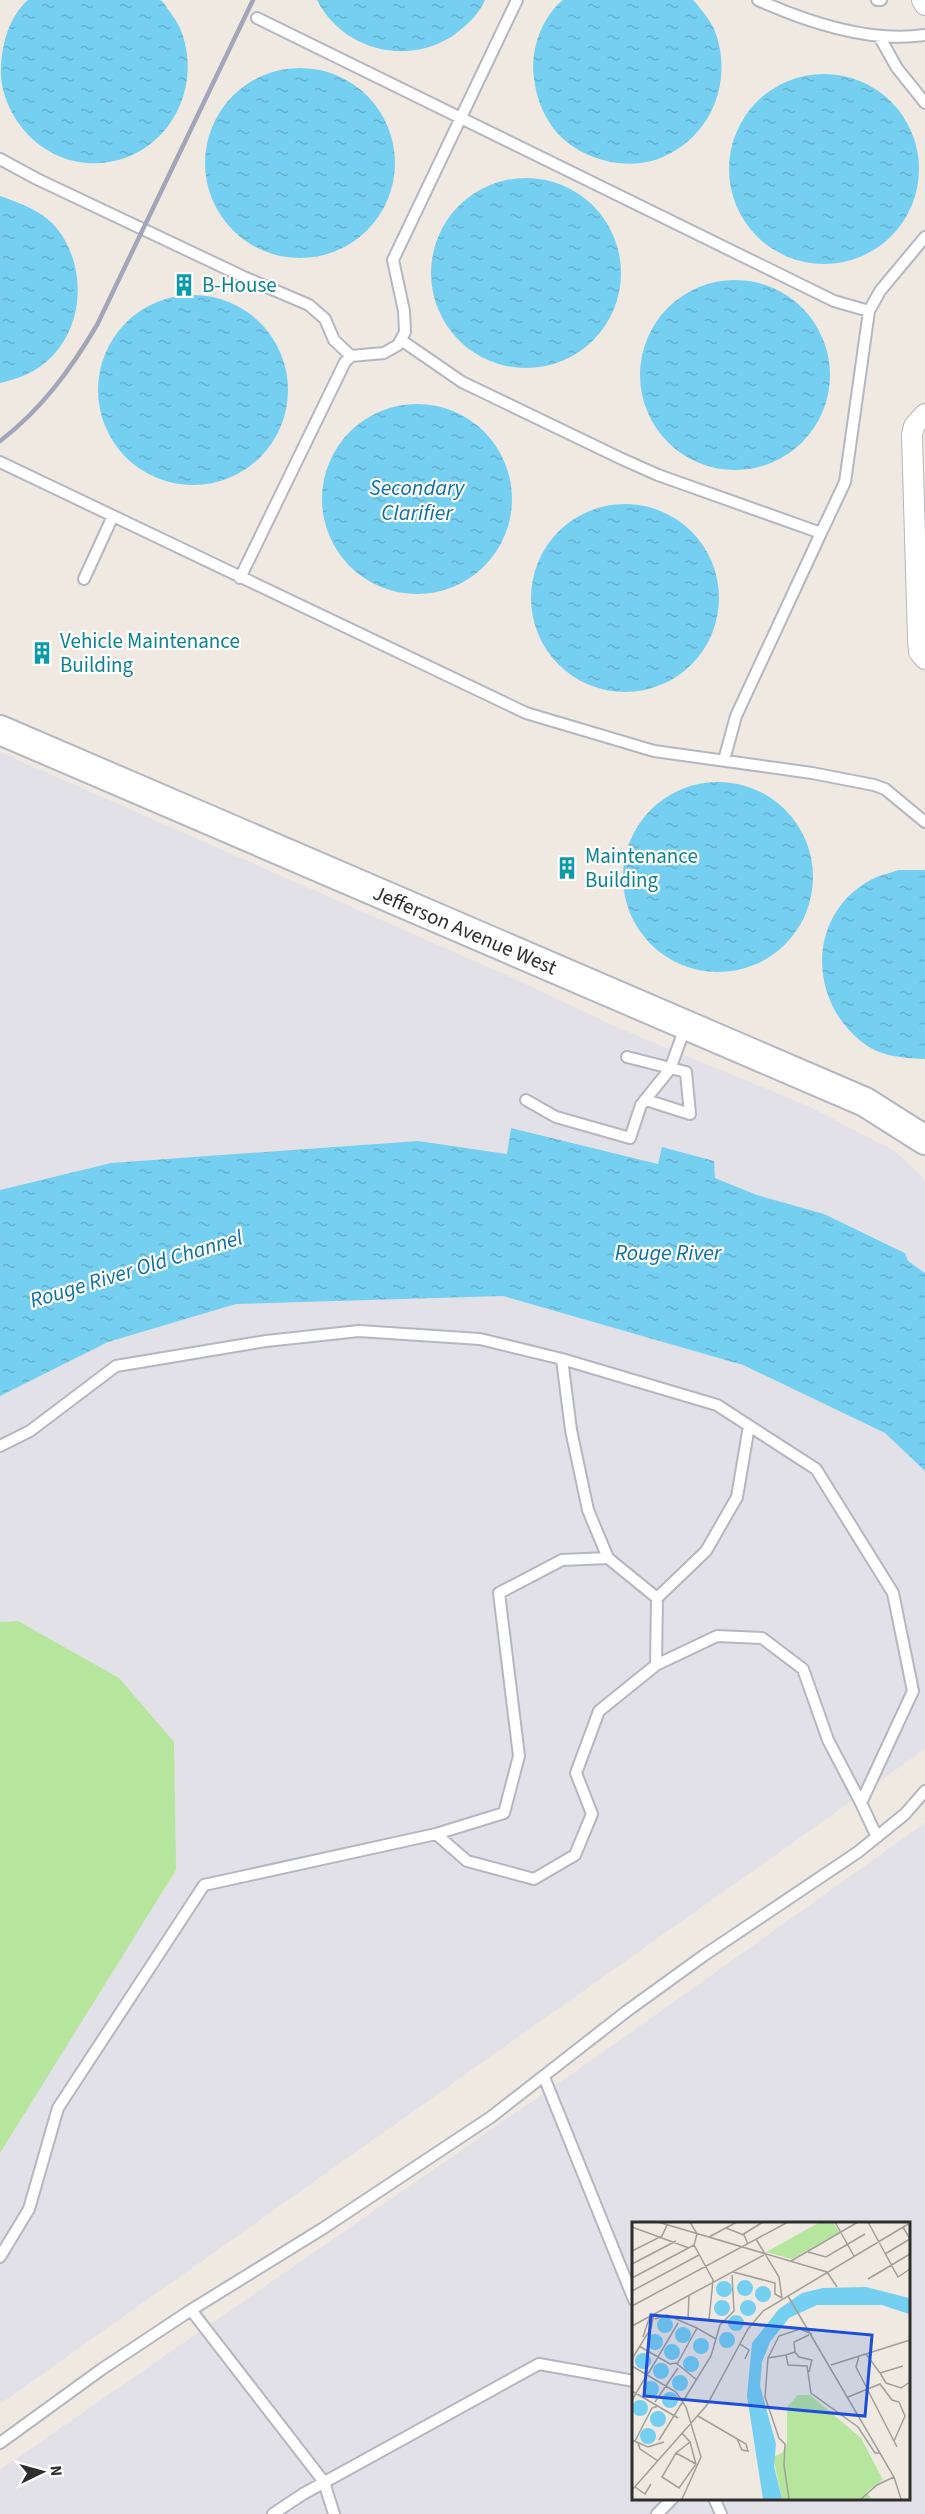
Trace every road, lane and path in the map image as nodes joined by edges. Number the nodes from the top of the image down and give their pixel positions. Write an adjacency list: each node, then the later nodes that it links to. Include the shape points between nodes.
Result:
1 (517, 0): 10 (lane)
2 (758, 0): 4 (lane)
3 (922, 0): 5 (street)
4 (776, 4): 8 (lane, via 841,28)
5 (925, 5)
6 (257, 18): 10 (lane)
7 (925, 35): 8 (lane)
8 (879, 36): 9 (lane, via 897,68)
9 (925, 103)
10 (462, 117): 13 (lane, via 834,301); 14 (lane, via 393,260 404,311 405,332)
11 (0, 159): 15 (lane, via 37,180 309,305 325,319 334,340)
12 (925, 237): 13 (lane, via 880,291)
13 (869, 311): 19 (lane, via 845,482)
14 (401, 340): 15 (lane, via 384,353); 19 (lane, via 462,382 622,459)
15 (351, 356): 20 (lane, via 340,370)
16 (922, 416): 22 (street, via 912,435 918,639 919,652)
17 (1, 466): 18 (lane)
18 (113, 516): 20 (lane); 21 (lane)
19 (821, 532): 24 (lane, via 736,716)
20 (240, 578): 24 (lane, via 526,713 654,751)
21 (84, 579)
22 (925, 659)
23 (0, 730): 26 (main road, Jefferson Avenue West)
24 (724, 760): 25 (lane, via 874,785 885,789)
25 (925, 822)
26 (686, 1025): 28 (lane); 31 (main road, Jefferson Avenue West, via 865,1102)
27 (627, 1057): 28 (lane)
28 (670, 1069): 30 (lane); 30 (lane, via 686,1072 690,1114)
29 (526, 1100): 30 (lane, via 556,1117 630,1138)
30 (646, 1100)
31 (925, 1140)
32 (562, 1359): 33 (lane, via 717,1405); 34 (lane, via 480,1339 370,1332 266,1341 116,1366 30,1431); 35 (lane, via 570,1430 588,1510)
33 (749, 1426): 36 (lane, via 737,1497 706,1551); 39 (lane, via 816,1469 893,1593 913,1691)
34 (0, 1446)
35 (608, 1558): 36 (lane); 40 (lane, via 562,1560 499,1593 519,1756 507,1802 504,1813)
36 (657, 1598): 37 (lane)
37 (656, 1665): 39 (lane, via 717,1636 762,1638 803,1669 828,1740); 40 (lane, via 599,1711 576,1773 592,1814 575,1855 534,1879 467,1861)
38 (925, 1791): 41 (lane)
39 (861, 1803): 41 (lane)
40 (436, 1834): 43 (lane, via 204,1885 58,2108 29,2210)
41 (877, 1838): 42 (lane, via 703,1956)
42 (544, 2077): 44 (lane); 45 (lane, via 491,2117 322,2229)
43 (0, 2257)
44 (632, 2295)
45 (191, 2310): 47 (lane); 48 (lane)
46 (632, 2381): 48 (lane, via 539,2364)
47 (0, 2443)
48 (324, 2482): 51 (lane); 52 (lane)
49 (672, 2499): 53 (lane)
50 (714, 2499): 54 (lane)
51 (273, 2514)
52 (334, 2514)
53 (657, 2514)
54 (721, 2514)

